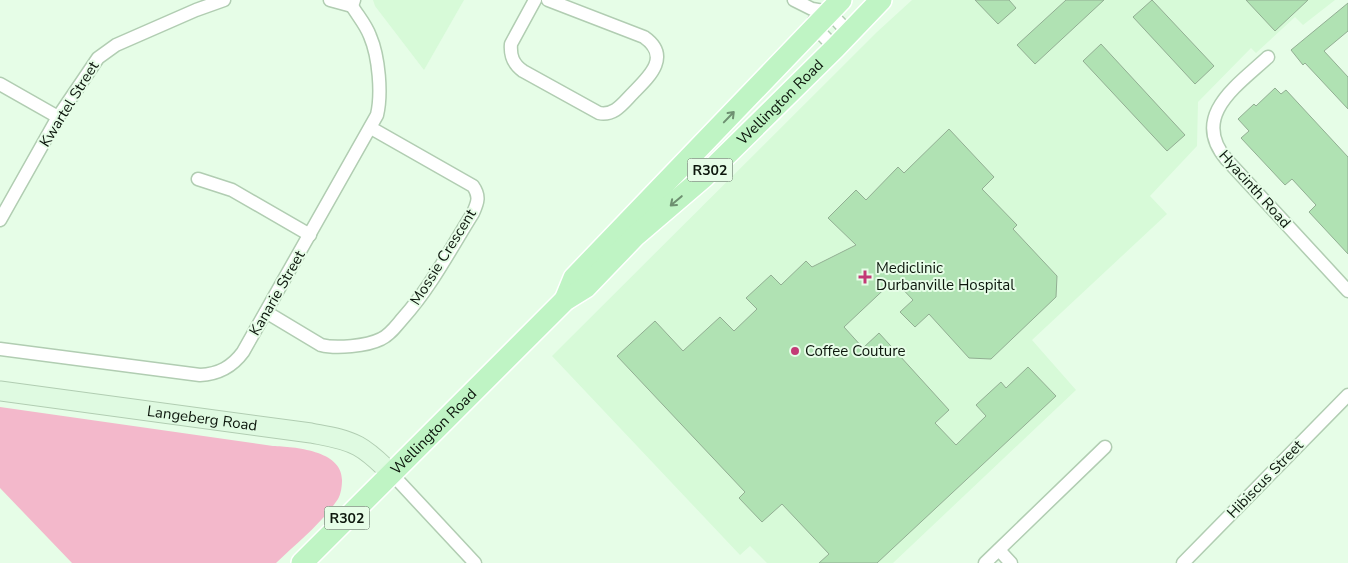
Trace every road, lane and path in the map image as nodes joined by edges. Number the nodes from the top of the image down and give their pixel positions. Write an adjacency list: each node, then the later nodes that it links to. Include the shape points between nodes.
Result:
1 (224, 0): 12 (street, Kwartel Street, via 103,53)
2 (330, 0): 7 (street)
3 (536, 0): 4 (street, via 511,44 510,52 515,64 598,113 615,111 654,70 657,58 654,46 644,37)
4 (548, 0)
5 (794, 0): 8 (street)
6 (881, 0): 9 (main road, Wellington Road / R302)
7 (353, 3): 13 (street, Kanarie Street, via 372,42 379,80 380,102)
8 (824, 12): 9 (street); 9 (street); 18 (main road, Wellington Road / R302, one-way to 8, via 574,278)
9 (842, 40): 18 (main road, Wellington Road / R302, one-way to 18, via 704,177 635,236 586,288)
10 (1268, 57): 17 (street, Hyacinth Road, via 1223,98 1215,114 1215,140 1227,160)
11 (0, 84): 12 (street)
12 (58, 118): 15 (street, Kwartel Street)
13 (371, 128): 16 (street, Kanarie Street); 19 (street, Mossie Crescent, via 473,186 478,197 473,213 418,301 382,339 329,347)
14 (198, 179): 16 (street, via 232,190)
15 (0, 220)
16 (310, 235): 19 (street, Kanarie Street)
17 (1348, 291)
18 (565, 300): 24 (main road, Wellington Road / R302)
19 (266, 312): 20 (street, Kanarie Street, via 238,358 226,369 209,374)
20 (0, 349)
21 (0, 391): 24 (main road, Langeberg Road, via 311,433 357,446)
22 (1348, 395): 30 (street, Hibiscus Street)
23 (1105, 447): 25 (street)
24 (392, 474): 26 (main road, Wellington Road / R302); 27 (street)
25 (999, 550): 28 (street); 29 (street)
26 (302, 563)
27 (475, 563)
28 (985, 563)
29 (1011, 563)
30 (1183, 563)

